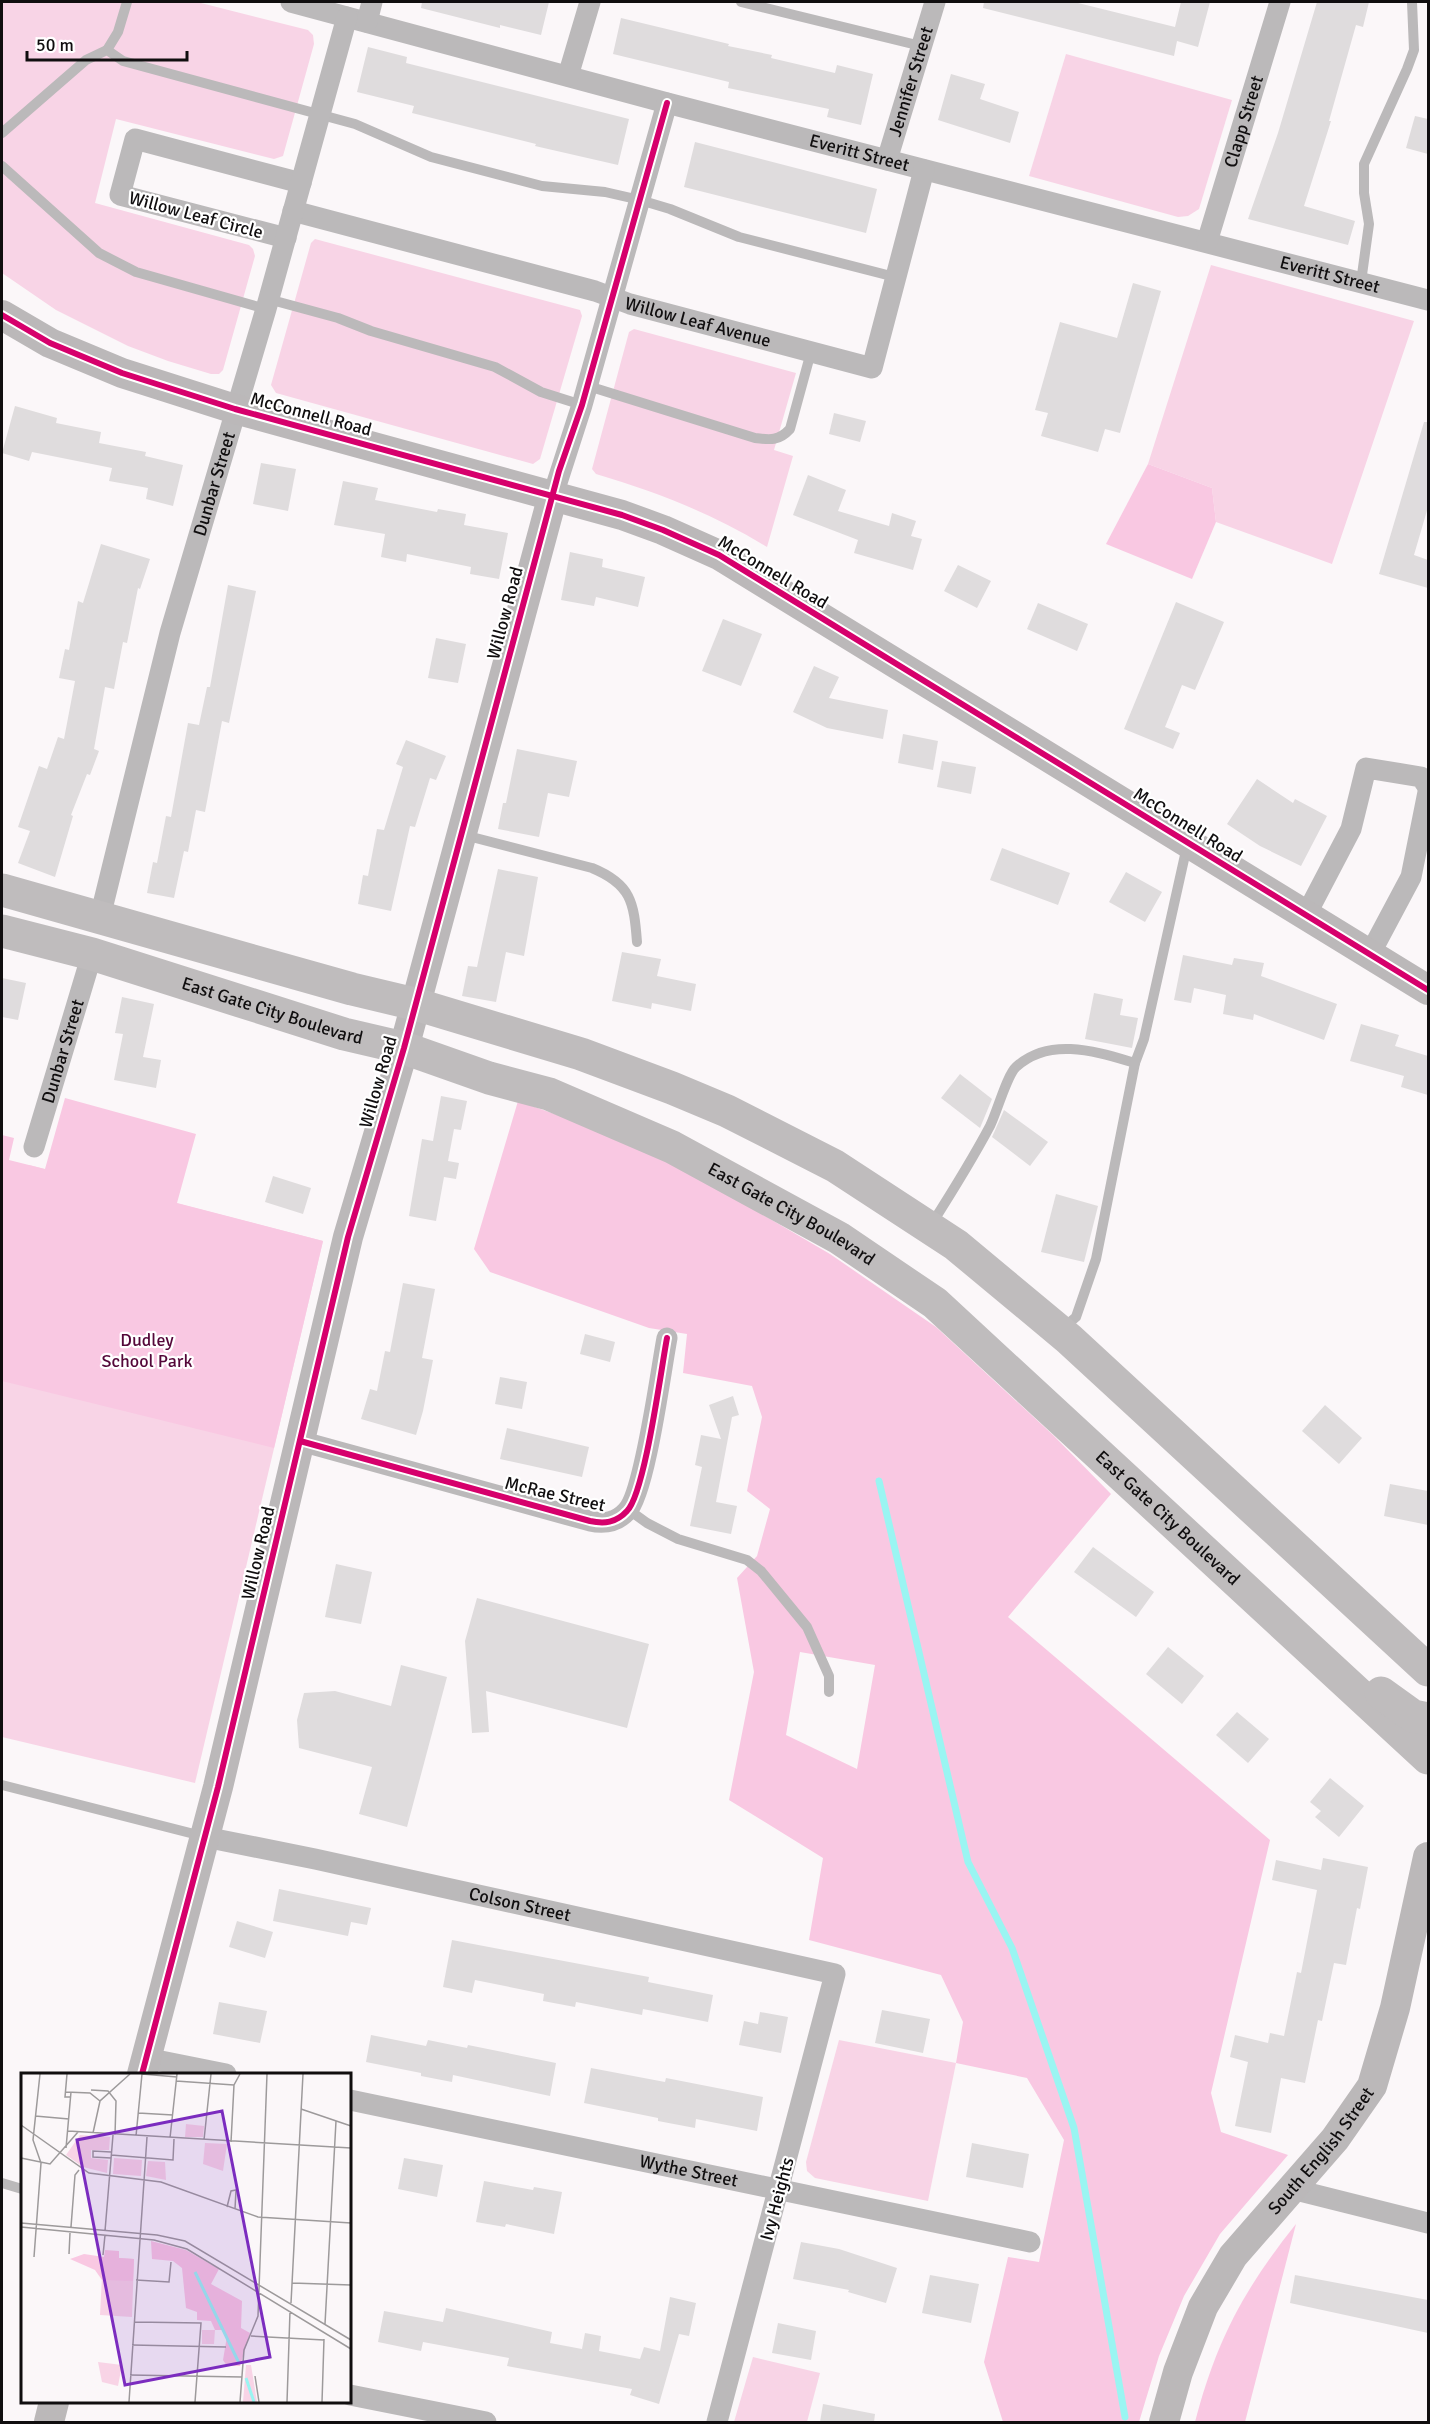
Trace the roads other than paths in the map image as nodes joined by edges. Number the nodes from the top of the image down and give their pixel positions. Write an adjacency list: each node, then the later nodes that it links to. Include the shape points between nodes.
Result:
1 (127, 2): 10 (lane, via 118,32)
2 (291, 2): 8 (street, Everitt Street)
3 (590, 2): 11 (street)
4 (741, 2): 9 (lane)
5 (935, 2): 9 (street, Jennifer Street)
6 (1280, 2): 22 (street, Clapp Street)
7 (1412, 2): 24 (lane, via 1414,50 1364,164 1368,224)
8 (362, 14): 11 (street, Everitt Street); 13 (street, Dunbar Street)
9 (921, 45): 15 (street, Jennifer Street)
10 (107, 50): 13 (lane, via 123,60); 14 (lane, via 86,60)
11 (568, 76): 12 (street, Everitt Street)
12 (667, 104): 15 (street, Everitt Street); 19 (street, Willow Road)
13 (320, 114): 18 (street, Dunbar Street); 19 (lane, via 367,128 431,157 542,186)
14 (2, 133)
15 (886, 160): 17 (street, Everitt Street)
16 (2, 166): 27 (lane, via 99,253 136,272)
17 (924, 170): 22 (street, Everitt Street); 23 (street, Willow Leaf Avenue)
18 (301, 183): 20 (street, Dunbar Street); 21 (street, Willow Leaf Circle, via 135,139 120,195)
19 (640, 200): 23 (lane, via 739,237); 25 (street, Willow Road)
20 (293, 211): 21 (street, Dunbar Street); 25 (street, Willow Leaf Avenue)
21 (286, 238): 27 (street, Dunbar Street)
22 (1207, 242): 24 (street, Everitt Street)
23 (895, 277): 29 (street, Willow Leaf Avenue, via 872,368)
24 (1361, 282): 26 (street, Everitt Street)
25 (612, 298): 29 (street, Willow Leaf Avenue); 30 (street, Willow Road)
26 (1428, 300)
27 (267, 304): 30 (lane, via 338,318 495,367 541,392); 31 (street, Dunbar Street)
28 (2, 315): 31 (street, McConnell Road, via 50,343 122,373)
29 (811, 352): 30 (lane, via 790,429 772,440)
30 (585, 395): 32 (street, Willow Road)
31 (235, 409): 32 (street, McConnell Road); 39 (street, Dunbar Street, via 170,633)
32 (553, 495): 35 (street, Willow Road); 36 (street, McConnell Road, via 663,530 719,555)
33 (1428, 787): 38 (street, via 1421,777 1366,768 1351,829)
34 (1428, 792): 43 (street, via 1411,877)
35 (461, 834): 41 (lane, via 610,875 629,895); 45 (street, Willow Road)
36 (1187, 842): 38 (street, McConnell Road); 47 (lane)
37 (2, 890): 39 (main road)
38 (1306, 915): 43 (street, McConnell Road)
39 (100, 917): 45 (main road)
40 (2, 931): 42 (main road, East Gate City Boulevard)
41 (637, 942)
42 (92, 954): 46 (main road, East Gate City Boulevard, via 344,1034); 48 (street, Dunbar Street)
43 (1370, 954): 44 (street, McConnell Road)
44 (1428, 990)
45 (415, 1004): 46 (street, Willow Road); 49 (main road, via 581,1054 716,1106 835,1166)
46 (404, 1048): 52 (street, Willow Road, via 348,1237); 54 (main road, East Gate City Boulevard, via 549,1094 672,1147 839,1238 935,1303)
47 (1136, 1063): 49 (lane, via 1068,1048 1039,1053 1015,1068 972,1161); 50 (lane, via 1096,1259 1076,1317)
48 (34, 1147)
49 (929, 1228): 50 (main road, via 956,1245)
50 (1060, 1332): 55 (main road)
51 (667, 1338): 53 (street, McRae Street, via 640,1484)
52 (300, 1441): 53 (street, McRae Street, via 590,1521 616,1520); 60 (street, Willow Road)
53 (628, 1510): 56 (lane, via 678,1539 747,1560 761,1571 807,1627 829,1676)
54 (1275, 1616): 57 (main road, via 1413,1716); 58 (main road, East Gate City Boulevard)
55 (1428, 1671)
56 (829, 1692)
57 (1428, 1719)
58 (1428, 1758)
59 (2, 1785): 60 (lane)
60 (205, 1837): 62 (street, Colson Street); 63 (street, Willow Road)
61 (1428, 1857): 69 (street, South English Street, via 1395,2008 1372,2086 1335,2139)
62 (835, 1974): 68 (street, Ivy Heights)
63 (144, 2066): 64 (street)
64 (216, 2073)
65 (351, 2100): 68 (street, Wythe Street)
66 (2, 2183): 67 (lane)
67 (21, 2189)
68 (780, 2189): 71 (street, Wythe Street); 76 (street, Ivy Heights)
69 (1292, 2189): 70 (street); 77 (street, South English Street, via 1233,2256 1203,2307)
70 (1428, 2223)
71 (1030, 2242)
72 (351, 2395): 75 (street)
73 (54, 2403): 74 (street)
74 (49, 2422)
75 (486, 2422)
76 (717, 2422)
77 (1164, 2422)

